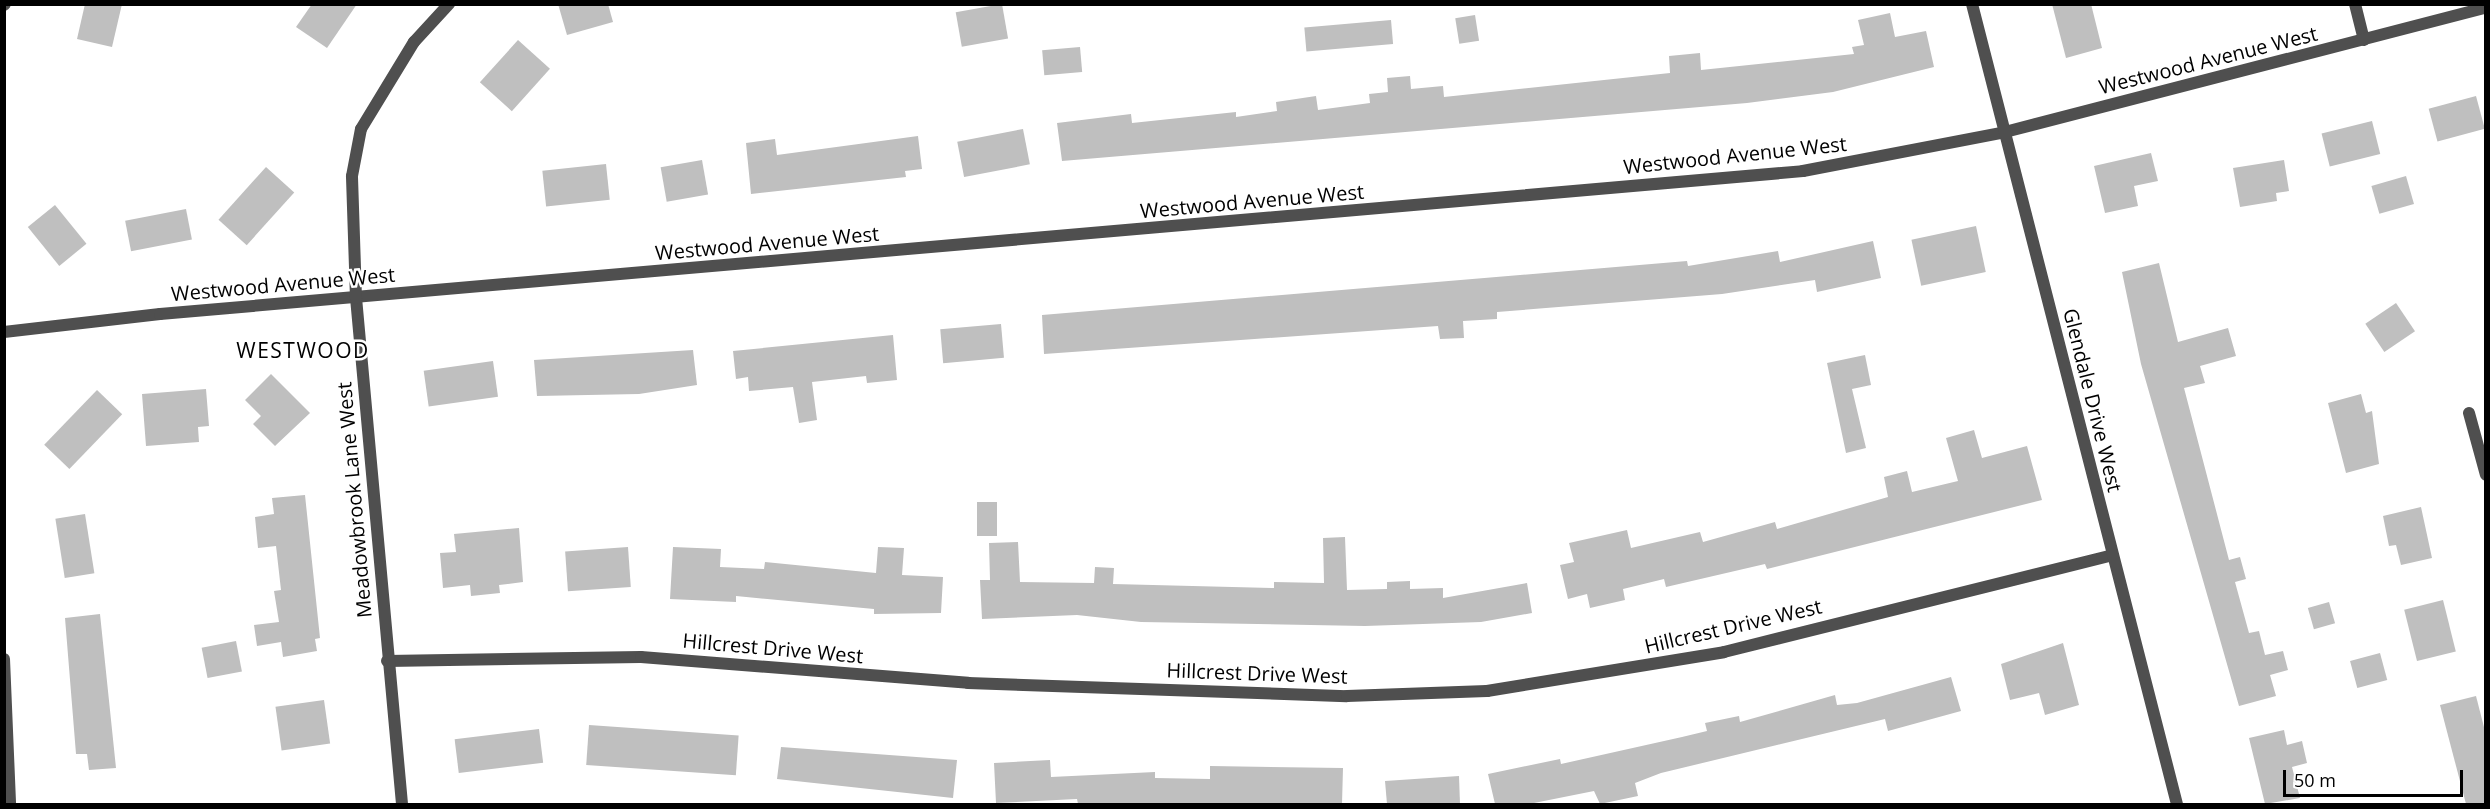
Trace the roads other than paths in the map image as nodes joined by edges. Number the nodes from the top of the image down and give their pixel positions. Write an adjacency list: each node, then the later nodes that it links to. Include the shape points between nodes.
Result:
1 (449, 4): 7 (street, Meadowbrook Lane West, via 414,42 361,129 352,176)
2 (1972, 4): 6 (street, Glendale Drive West)
3 (2355, 4): 5 (street)
4 (2486, 8): 5 (street, Westwood Avenue West)
5 (2364, 40): 6 (street, Westwood Avenue West)
6 (2005, 132): 7 (street, Westwood Avenue West, via 1803,171); 11 (street, Glendale Drive West)
7 (356, 298): 8 (street, Westwood Avenue West); 13 (street, Meadowbrook Lane West)
8 (4, 332)
9 (2469, 413): 10 (street)
10 (2486, 475)
11 (2112, 555): 13 (street, Hillcrest Drive West, via 1724,652 1487,691 1347,696 968,683 641,657); 16 (street, Glendale Drive West)
12 (4, 659): 14 (street)
13 (387, 661): 15 (street, Meadowbrook Lane West)
14 (10, 804)
15 (402, 804)
16 (2177, 804)

